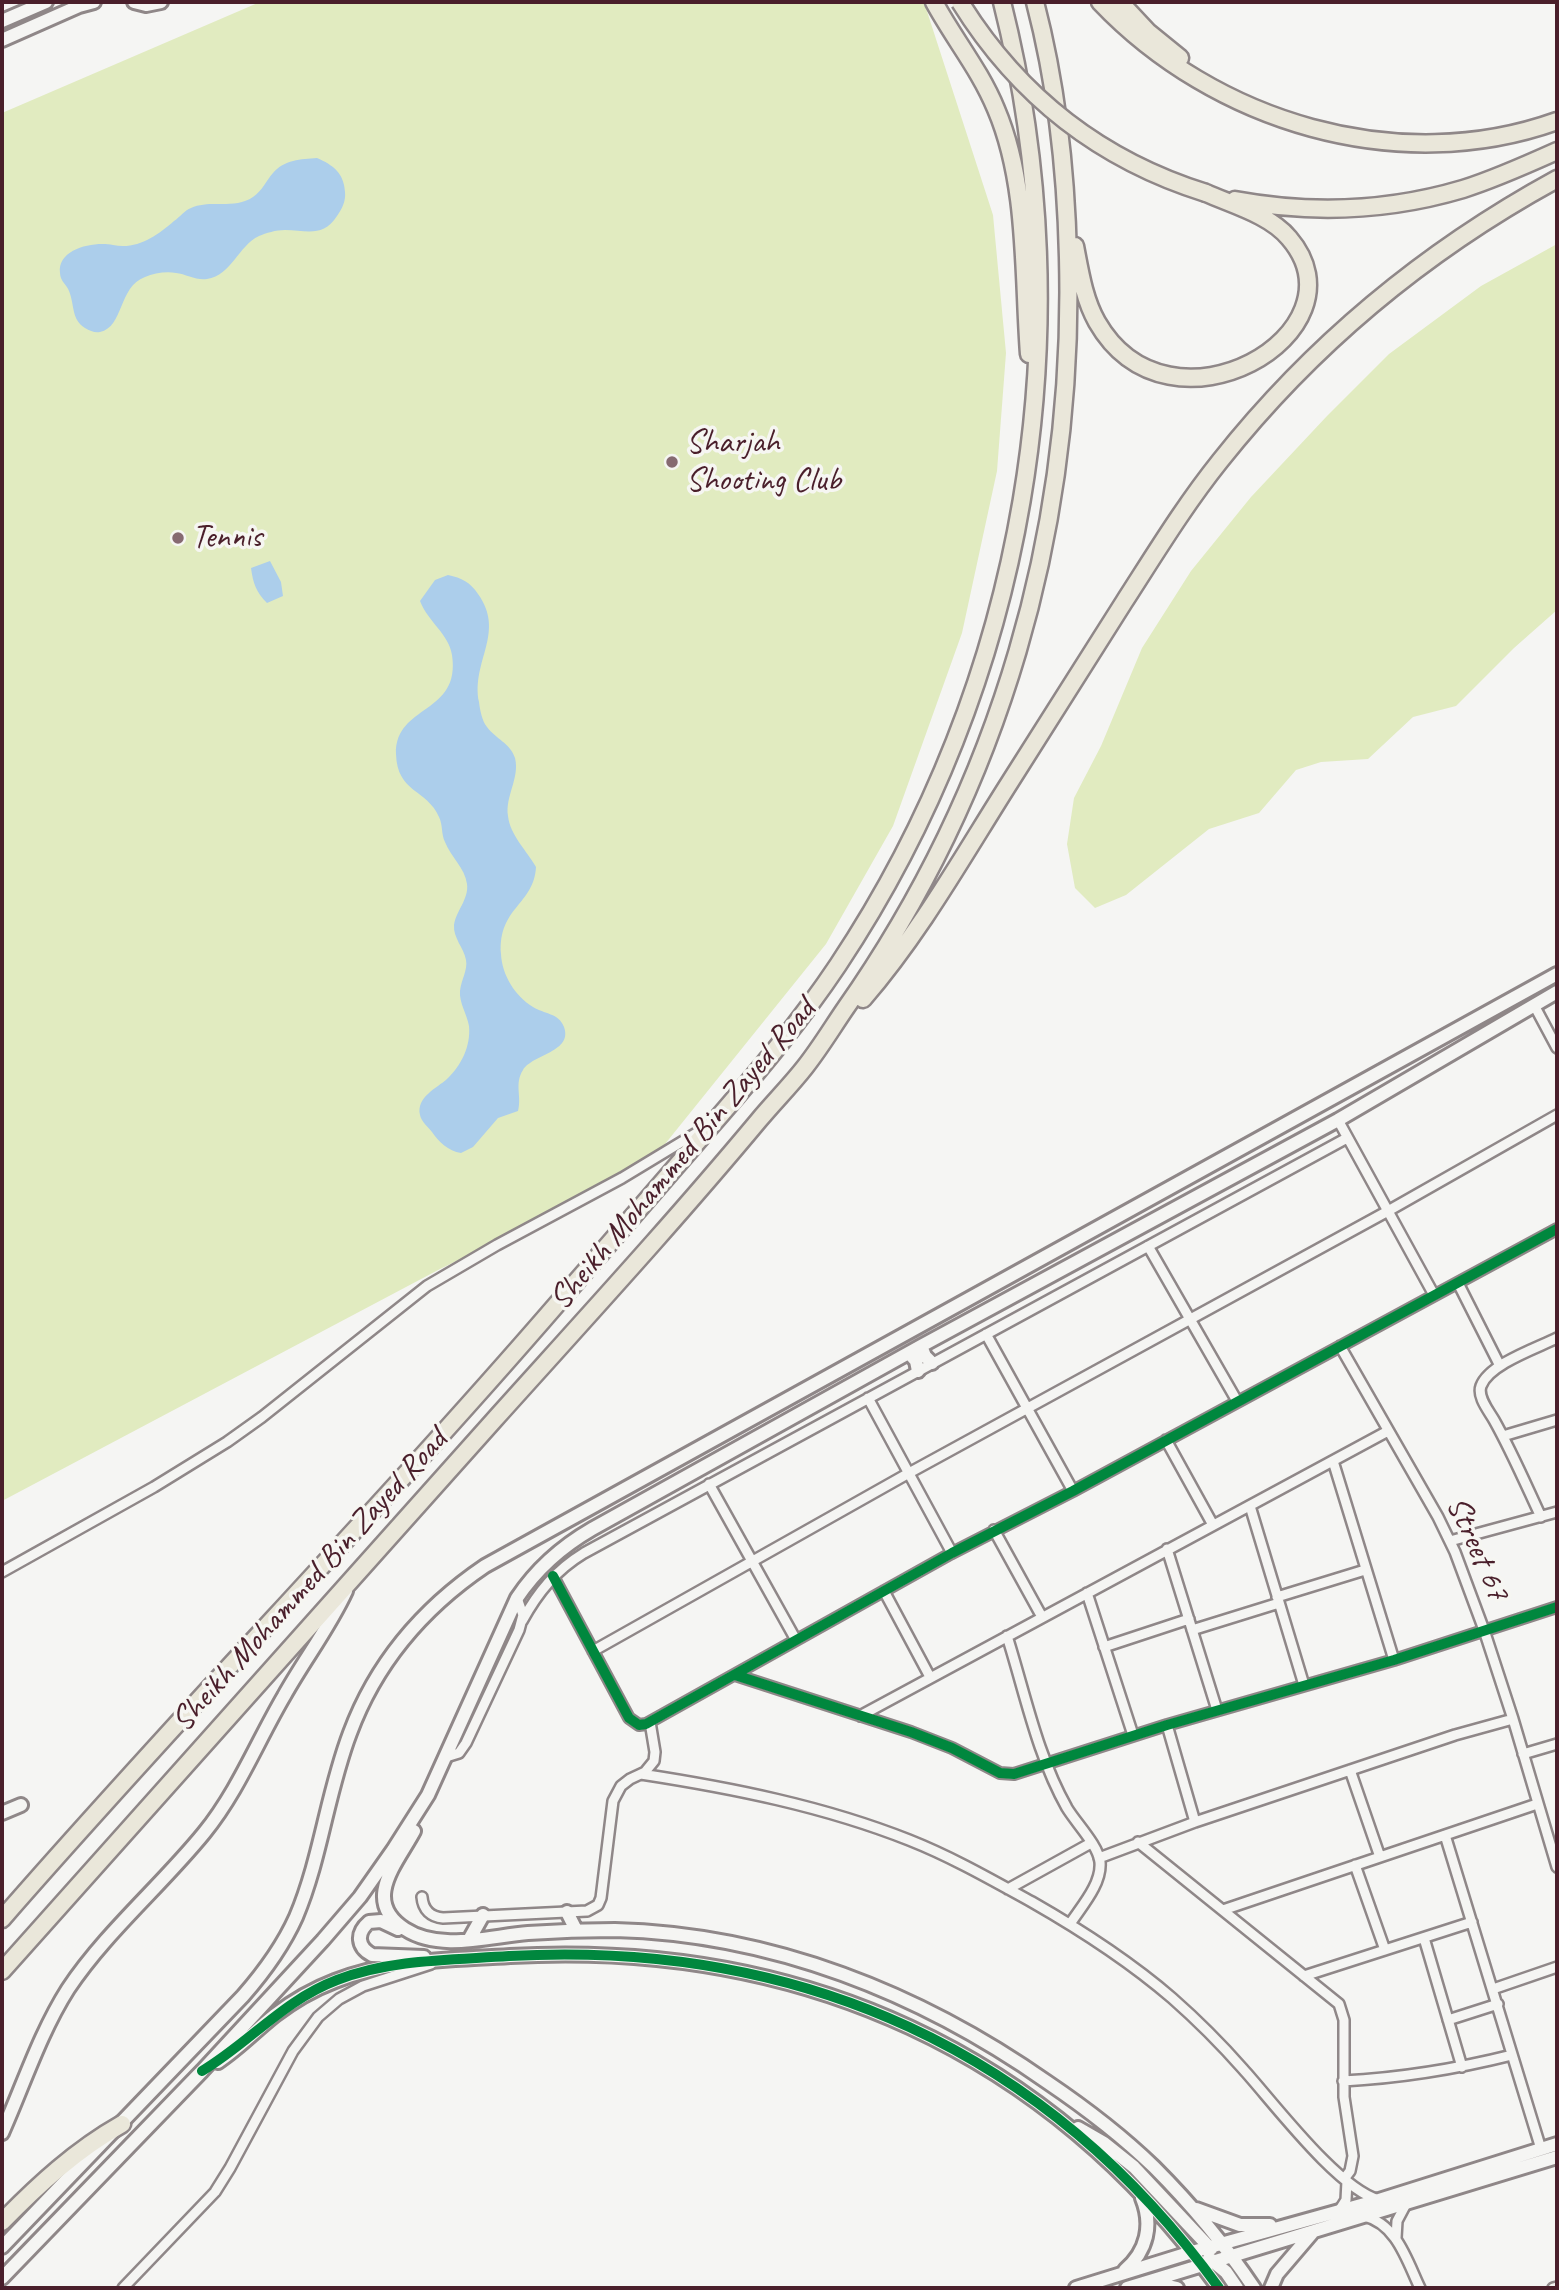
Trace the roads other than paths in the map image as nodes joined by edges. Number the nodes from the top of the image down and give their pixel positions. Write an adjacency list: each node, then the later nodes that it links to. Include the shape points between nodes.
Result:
1 (46, 2): 11 (main road)
2 (94, 2): 12 (main road)
3 (134, 2): 4 (main road)
4 (161, 2)
5 (934, 2): 19 (highway, via 986,85 1007,141 1022,233)
6 (960, 2): 17 (highway, bridge, via 1003,61 1070,126 1121,159)
7 (1002, 2): 19 (highway, Sheikh Mohammed Bin Zayed Road, via 1033,174 1040,310)
8 (1035, 2): 18 (highway, Sheikh Mohammed Bin Zayed Road, via 1060,121)
9 (1100, 2): 13 (highway, via 1162,58)
10 (1120, 2): 13 (highway, via 1168,49)
11 (2, 21)
12 (2, 40)
13 (1238, 101): 14 (highway, via 1339,135 1409,143 1480,140)
14 (1557, 121)
15 (1557, 151): 17 (highway, via 1461,189 1392,204 1298,208)
16 (1557, 179): 24 (highway, via 1472,229 1394,286 1311,360 1245,431 1170,531 923,920)
17 (1206, 193): 18 (highway, via 1266,220 1287,235 1302,257 1307,283 1303,309 1279,344 1243,368 1201,378 1173,377 1150,369 1129,358 1106,336 1085,294)
18 (1067, 208): 24 (highway, Sheikh Mohammed Bin Zayed Road, via 1070,311 1061,446 1045,546 1014,666 967,793 928,874 883,952)
19 (1035, 403): 27 (highway, Sheikh Mohammed Bin Zayed Road, via 1024,496 999,609 964,720 928,806 885,889 836,968)
20 (1557, 974): 135 (main road, via 458,1584 393,1651 362,1705 340,1762 302,1899 278,1951 243,1996)
21 (1557, 992): 22 (main road)
22 (1534, 1005): 23 (street); 26 (main road)
23 (1557, 1048)
24 (807, 1065): 65 (highway, Sheikh Mohammed Bin Zayed Road)
25 (1557, 1115): 29 (street)
26 (1338, 1120): 28 (street); 38 (main road)
27 (715, 1122): 63 (street, via 427,1286 227,1442); 108 (highway, Sheikh Mohammed Bin Zayed Road, via 475,1400)
28 (1348, 1138): 29 (street); 31 (street)
29 (1388, 1211): 33 (street); 34 (street)
30 (1557, 1229): 32 (street)
31 (1148, 1246): 34 (street); 35 (street)
32 (1458, 1283): 33 (street); 40 (street)
33 (1434, 1295): 37 (street)
34 (1188, 1320): 43 (street); 44 (street)
35 (986, 1334): 39 (street); 44 (street)
36 (1557, 1338): 40 (street)
37 (1340, 1346): 43 (street); 46 (street, Street 67)
38 (915, 1349): 39 (main road); 41 (main road); 68 (main road, via 579,1536 545,1563)
39 (932, 1363): 41 (street)
40 (1500, 1366): 47 (street, via 1483,1383 1481,1394)
41 (918, 1371): 42 (street)
42 (868, 1398): 50 (street); 51 (street)
43 (1237, 1401): 48 (street)
44 (1027, 1408): 50 (street); 52 (street)
45 (1557, 1420): 47 (street)
46 (1388, 1432): 49 (street); 58 (street, Street 67)
47 (1503, 1436): 55 (street)
48 (1166, 1440): 52 (street); 56 (street)
49 (1333, 1461): 53 (street); 62 (street)
50 (909, 1473): 60 (street); 61 (street)
51 (709, 1484): 61 (street); 64 (street, via 584,1553)
52 (1073, 1491): 57 (street)
53 (1250, 1506): 56 (street); 69 (street)
54 (1557, 1512): 55 (street)
55 (1541, 1517): 58 (street)
56 (1213, 1525): 59 (street)
57 (994, 1530): 60 (street); 71 (street)
58 (1450, 1541): 75 (street, Street 67)
59 (1167, 1549): 67 (street); 72 (street)
60 (952, 1553): 66 (street)
61 (752, 1561): 77 (street); 79 (street)
62 (1365, 1570): 69 (street); 80 (street)
63 (2, 1572)
64 (553, 1576): 73 (street); 79 (street)
65 (352, 1579): 125 (highway, Sheikh Mohammed Bin Zayed Road); 136 (main road, via 222,1809 67,1991)
66 (884, 1591): 77 (street); 82 (street)
67 (1087, 1593): 71 (street); 78 (street)
68 (517, 1598): 73 (street); 92 (main road)
69 (1278, 1600): 74 (street); 83 (street)
70 (1557, 1606): 75 (street)
71 (1042, 1617): 76 (street)
72 (1189, 1619): 74 (street); 78 (street)
73 (522, 1620): 92 (street, via 466,1743 458,1753)
74 (1192, 1630): 84 (street)
75 (1484, 1630): 80 (street); 86 (street, Street 67)
76 (1007, 1636): 82 (street); 93 (street)
77 (796, 1640): 81 (street)
78 (1104, 1647): 89 (street)
79 (593, 1651): 87 (street, via 629,1718 639,1725)
80 (1394, 1660): 83 (street)
81 (734, 1675): 85 (street); 87 (street)
82 (930, 1677): 85 (street)
83 (1304, 1685): 84 (street)
84 (1217, 1710): 88 (street)
85 (860, 1716): 93 (street, via 935,1741 1007,1775)
86 (1513, 1719): 91 (street, Street 67); 94 (street)
87 (650, 1722): 95 (street, via 655,1756)
88 (1167, 1725): 89 (street); 100 (street)
89 (1133, 1735): 93 (street)
90 (1557, 1744): 91 (street)
91 (1523, 1754): 97 (street, Street 67)
92 (446, 1757): 96 (main road)
93 (1046, 1763): 103 (street)
94 (1350, 1770): 100 (street); 105 (street)
95 (641, 1774): 109 (street, via 759,1796 862,1823 934,1850); 113 (street, via 626,1782 615,1796 600,1901 591,1910)
96 (428, 1794): 119 (main road, via 383,1890 389,1916); 132 (main road, via 342,1919)
97 (1537, 1804): 101 (street); 107 (street, Street 67)
98 (21, 1805): 99 (main road)
99 (2, 1813)
100 (1195, 1822): 102 (street)
101 (1445, 1835): 105 (street); 116 (street)
102 (1138, 1842): 104 (street); 112 (street)
103 (1091, 1843): 104 (street); 109 (street)
104 (1099, 1857): 117 (street, via 1097,1879)
105 (1380, 1857): 106 (street)
106 (1355, 1866): 112 (street); 122 (street)
107 (1557, 1867)
108 (30, 1886): 111 (main road); 115 (highway, Sheikh Mohammed Bin Zayed Road)
109 (1008, 1889): 117 (street)
110 (422, 1897): 114 (street, via 426,1910 438,1918)
111 (2, 1908)
112 (1223, 1910): 126 (street)
113 (567, 1912): 114 (street); 118 (main road)
114 (483, 1915): 121 (main road)
115 (2, 1919)
116 (1472, 1922): 120 (street); 127 (street)
117 (1070, 1924): 140 (street, via 1196,2020)
118 (576, 1930): 121 (main road); 144 (main road, via 658,1933 736,1945 825,1968 899,1996 990,2045 1064,2094 1134,2148)
119 (408, 1932): 121 (main road, via 424,1938); 123 (main road, via 373,1920 363,1928 359,1940 372,1955)
120 (1424, 1938): 122 (street); 129 (street)
121 (469, 1940)
122 (1385, 1950): 126 (street)
123 (439, 1961): 132 (main road, via 369,1970 319,1988); 134 (main road, via 596,1954 709,1964 773,1978 861,2006 928,2035); 160 (street, via 363,1986 318,2017 297,2045 215,2192)
124 (1557, 1967): 127 (street)
125 (2, 1971)
126 (1304, 1976): 133 (street, via 1335,2000 1343,2015)
127 (1493, 1989): 128 (street)
128 (1498, 2004): 129 (street); 130 (street)
129 (1448, 2020): 131 (street)
130 (1512, 2055): 131 (street); 138 (street)
131 (1462, 2067): 133 (street)
132 (202, 2071): 158 (main road)
133 (1343, 2081): 140 (street, via 1353,2156)
134 (1053, 2115): 141 (main road); 152 (main road, via 1119,2155)
135 (122, 2124): 147 (highway, via 67,2161); 153 (main road)
136 (2, 2133)
137 (1557, 2144): 138 (main road)
138 (1541, 2149): 142 (main road)
139 (1557, 2157): 143 (main road)
140 (1345, 2180): 142 (street); 145 (street, via 1346,2200)
141 (1139, 2192): 154 (main road); 157 (main road, via 1147,2215 1146,2238 1138,2256)
142 (1379, 2200): 145 (main road)
143 (1406, 2204): 146 (main road); 150 (street, via 1397,2221)
144 (1192, 2207): 148 (main road, via 1240,2225); 151 (main road)
145 (1339, 2211): 148 (main road)
146 (1364, 2216): 149 (main road); 150 (street, via 1383,2224)
147 (2, 2222)
148 (1291, 2225): 151 (main road)
149 (1313, 2232): 155 (main road); 167 (main road, via 1277,2274)
150 (1396, 2240): 168 (street)
151 (1222, 2244): 152 (main road); 155 (main road)
152 (1208, 2247): 154 (main road); 155 (main road)
153 (2, 2248)
154 (1192, 2252): 156 (main road); 157 (main road)
155 (1233, 2256): 156 (main road); 166 (main road)
156 (1209, 2263): 159 (main road); 164 (main road); 165 (main road, via 1226,2272)
157 (1120, 2274): 161 (main road)
158 (2, 2278)
159 (1147, 2282): 162 (main road); 163 (main road)
160 (123, 2288)
161 (1076, 2288)
162 (1127, 2288)
163 (1177, 2288)
164 (1219, 2288)
165 (1237, 2288)
166 (1254, 2288)
167 (1271, 2288)
168 (1420, 2288)

